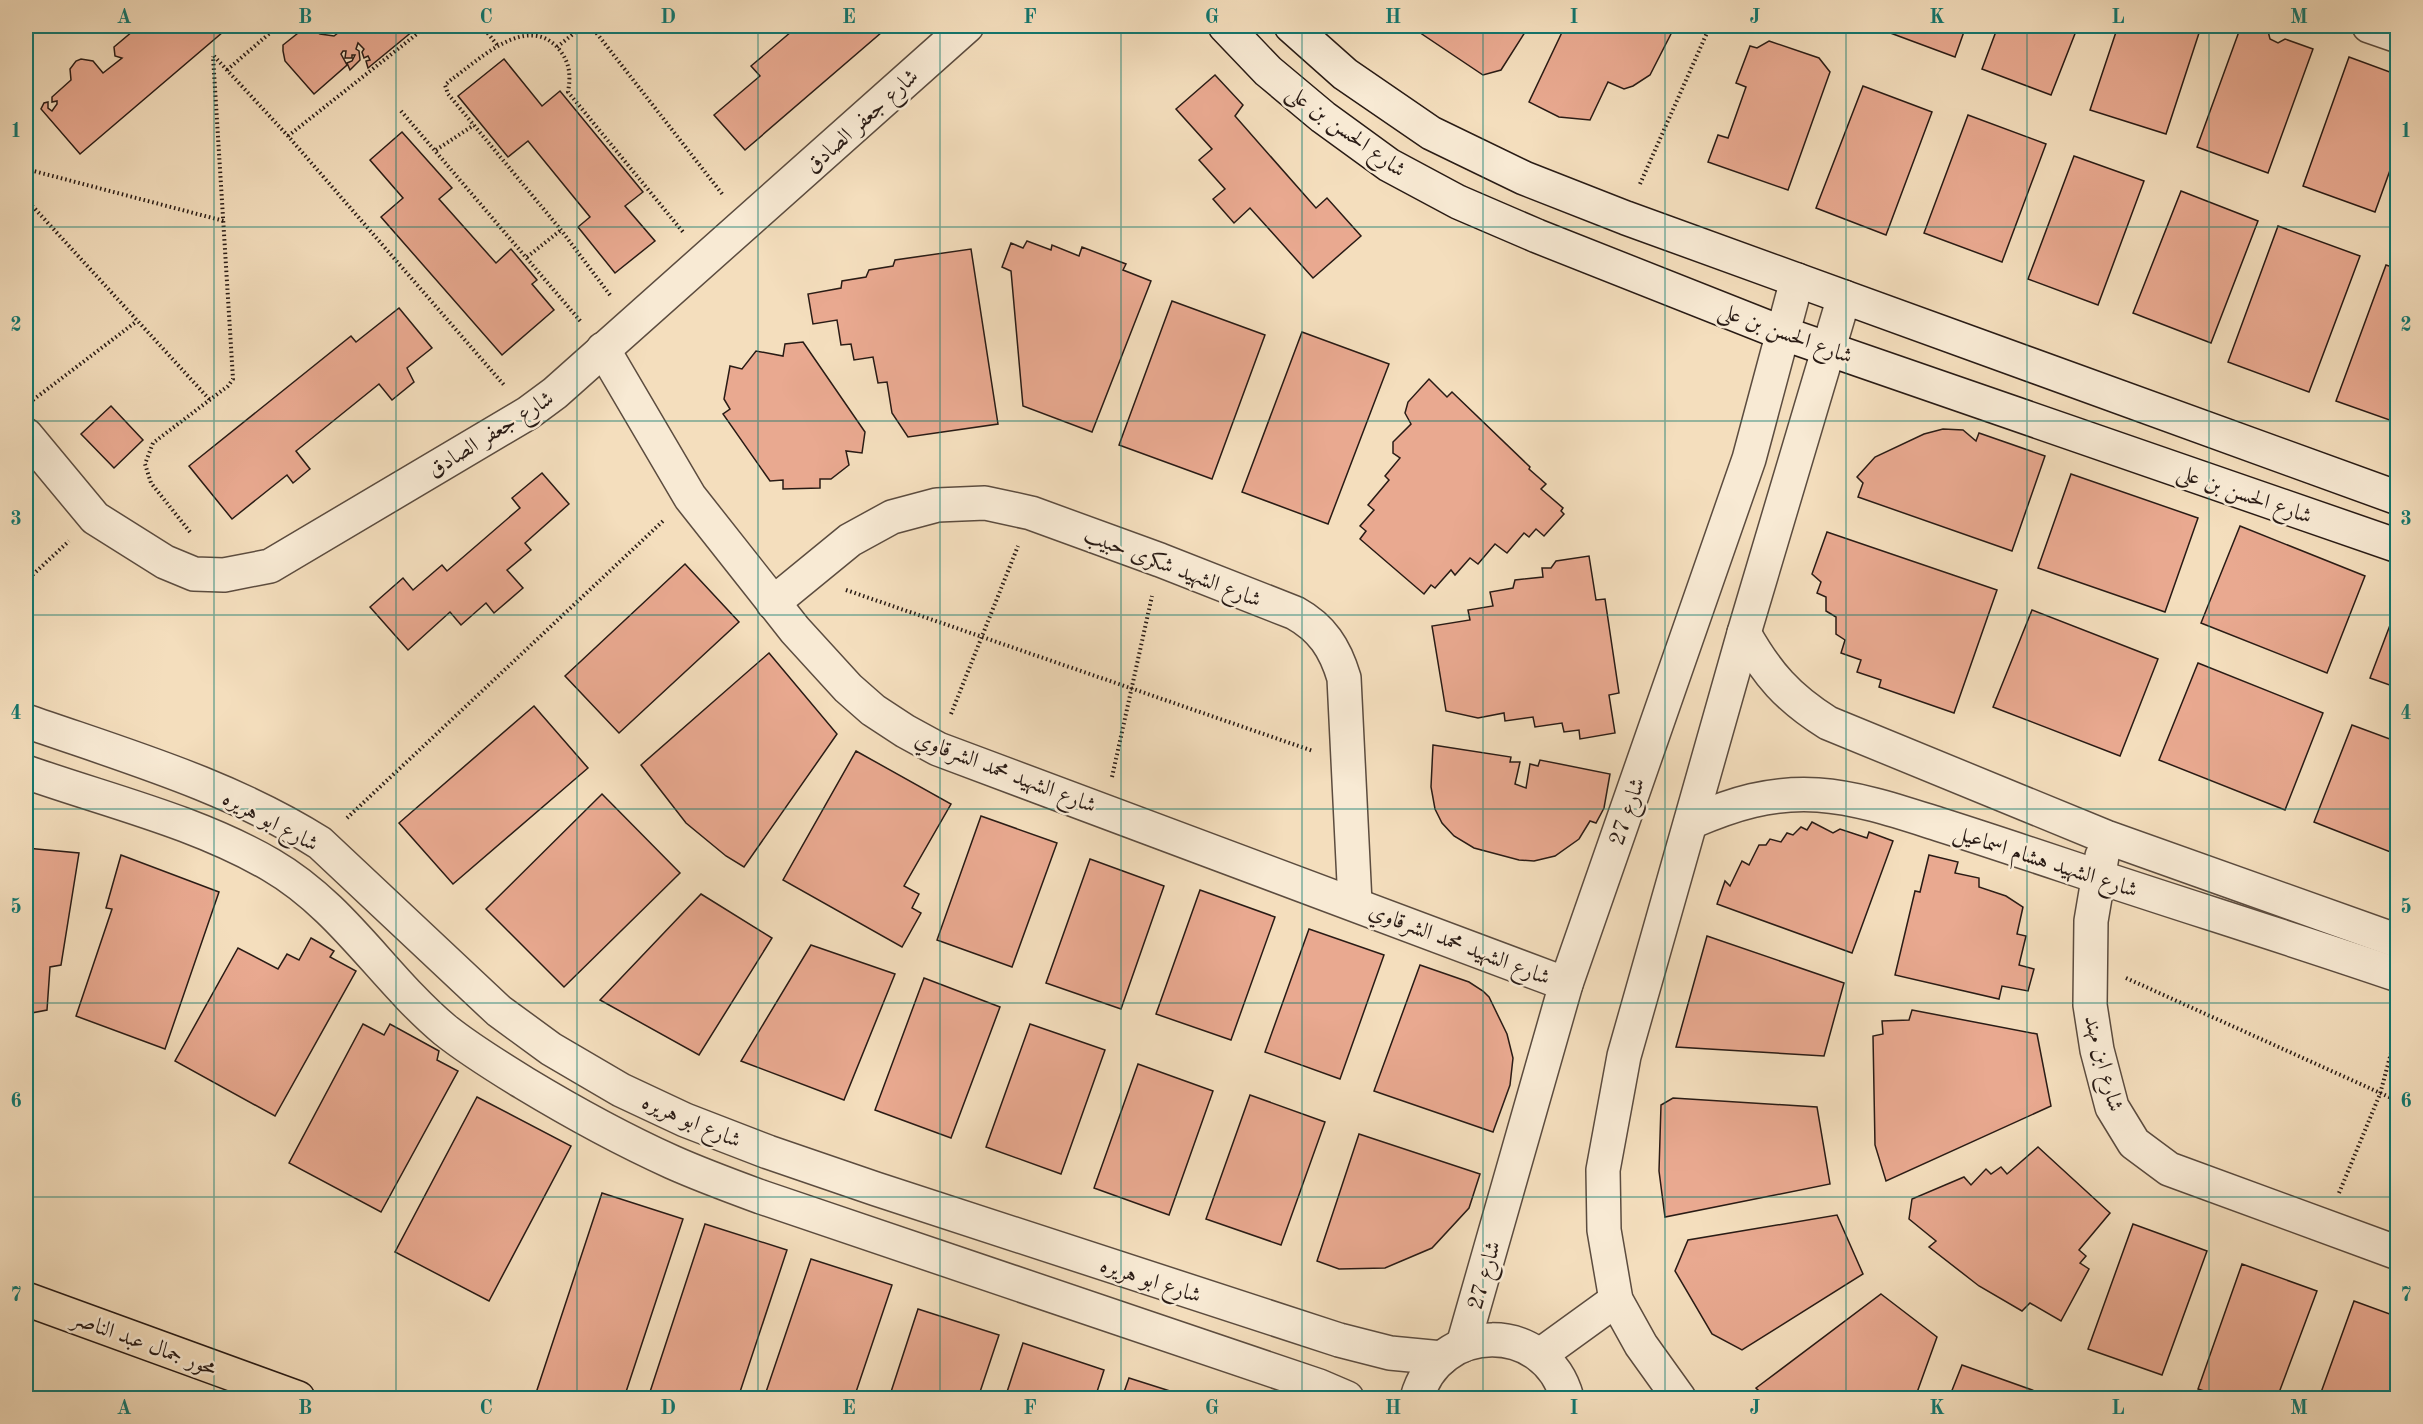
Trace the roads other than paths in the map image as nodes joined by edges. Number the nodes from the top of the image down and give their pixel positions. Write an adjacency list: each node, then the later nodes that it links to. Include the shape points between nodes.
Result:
1 (967, 26): 9 (street, شارع جعفر الصادق)
2 (1225, 26): 8 (street, شارع الحسن بن على, via 1268,71 1389,165 1458,202)
3 (1291, 26): 6 (street, شارع الحسن بن على, via 1345,74 1431,133 1524,178)
4 (2369, 26): 5 (street)
5 (2397, 36)
6 (1797, 279): 7 (street, شارع الحسن بن على); 8 (street, شارع 27)
7 (1844, 297): 10 (street); 14 (street, شارع الحسن بن على)
8 (1782, 333): 10 (street, شارع الحسن بن على); 12 (street, شارع 27)
9 (603, 348): 11 (street, شارع جعفر الصادق, via 528,413 270,566 224,575 194,574 165,562 95,518); 16 (street, شارع الشهيد محمد الشرقاوي, via 690,497)
10 (1828, 348): 13 (street); 15 (street, شارع الحسن بن على)
11 (26, 435)
12 (1749, 459): 13 (street); 30 (street, شارع 27)
13 (1790, 476): 17 (street)
14 (2397, 498)
15 (2397, 546)
16 (774, 603): 27 (street, شارع الشهيد محمد الشرقاوي, via 848,688 905,731 938,748); 27 (street, شارع الشهيد شكرى حبيب, via 850,540 892,517 937,505 985,503 1031,513 1295,613 1310,621 1332,646 1344,678)
17 (1744, 633): 24 (street); 25 (street, شارع الشهيد هشام اسماعيل, via 1779,685 1828,723)
18 (26, 721): 20 (street, شارع ابو هريره)
19 (26, 772): 21 (street, شارع ابو هريره)
20 (179, 774): 23 (street); 34 (street, شارع ابو هريره, via 261,809 320,843 499,1011 551,1049 664,1110 768,1152 876,1189 1339,1340 1390,1353)
21 (60, 784): 22 (street); 23 (street, شارع ابو هريره)
22 (26, 796)
23 (161, 816): 37 (street, شارع ابو هريره, via 219,839 301,884 331,909 405,992 447,1031 577,1116 673,1163 761,1197)
24 (1691, 822): 26 (street, شارع الشهيد هشام اسماعيل, via 1730,805 1772,796 1853,799); 33 (street, via 1624,1056 1603,1170 1604,1230)
25 (2106, 837): 26 (street, شارع ابن مهند); 28 (street, شارع الشهيد هشام اسماعيل)
26 (2098, 876): 29 (street, شارع الشهيد هشام اسماعيل); 31 (street, شارع ابن مهند, via 2091,921 2090,1005 2112,1107 2134,1143 2169,1169)
27 (1355, 903): 30 (street, شارع الشهيد محمد الشرقاوي)
28 (2397, 941)
29 (2397, 975)
30 (1566, 984): 34 (street, شارع 27)
31 (2397, 1253)
32 (26, 1299): 36 (main road, محور جمال عبد الناصر)
33 (1616, 1300): 35 (street); 40 (street, via 1641,1345)
34 (1452, 1351): 35 (street, شارع ابو هريره, via 1489,1339 1516,1343); 38 (street, via 1427,1375)
35 (1540, 1355): 39 (street, via 1554,1370)
36 (298, 1398)
37 (1347, 1398)
38 (1417, 1398)
39 (1567, 1398)
40 (1679, 1398)

